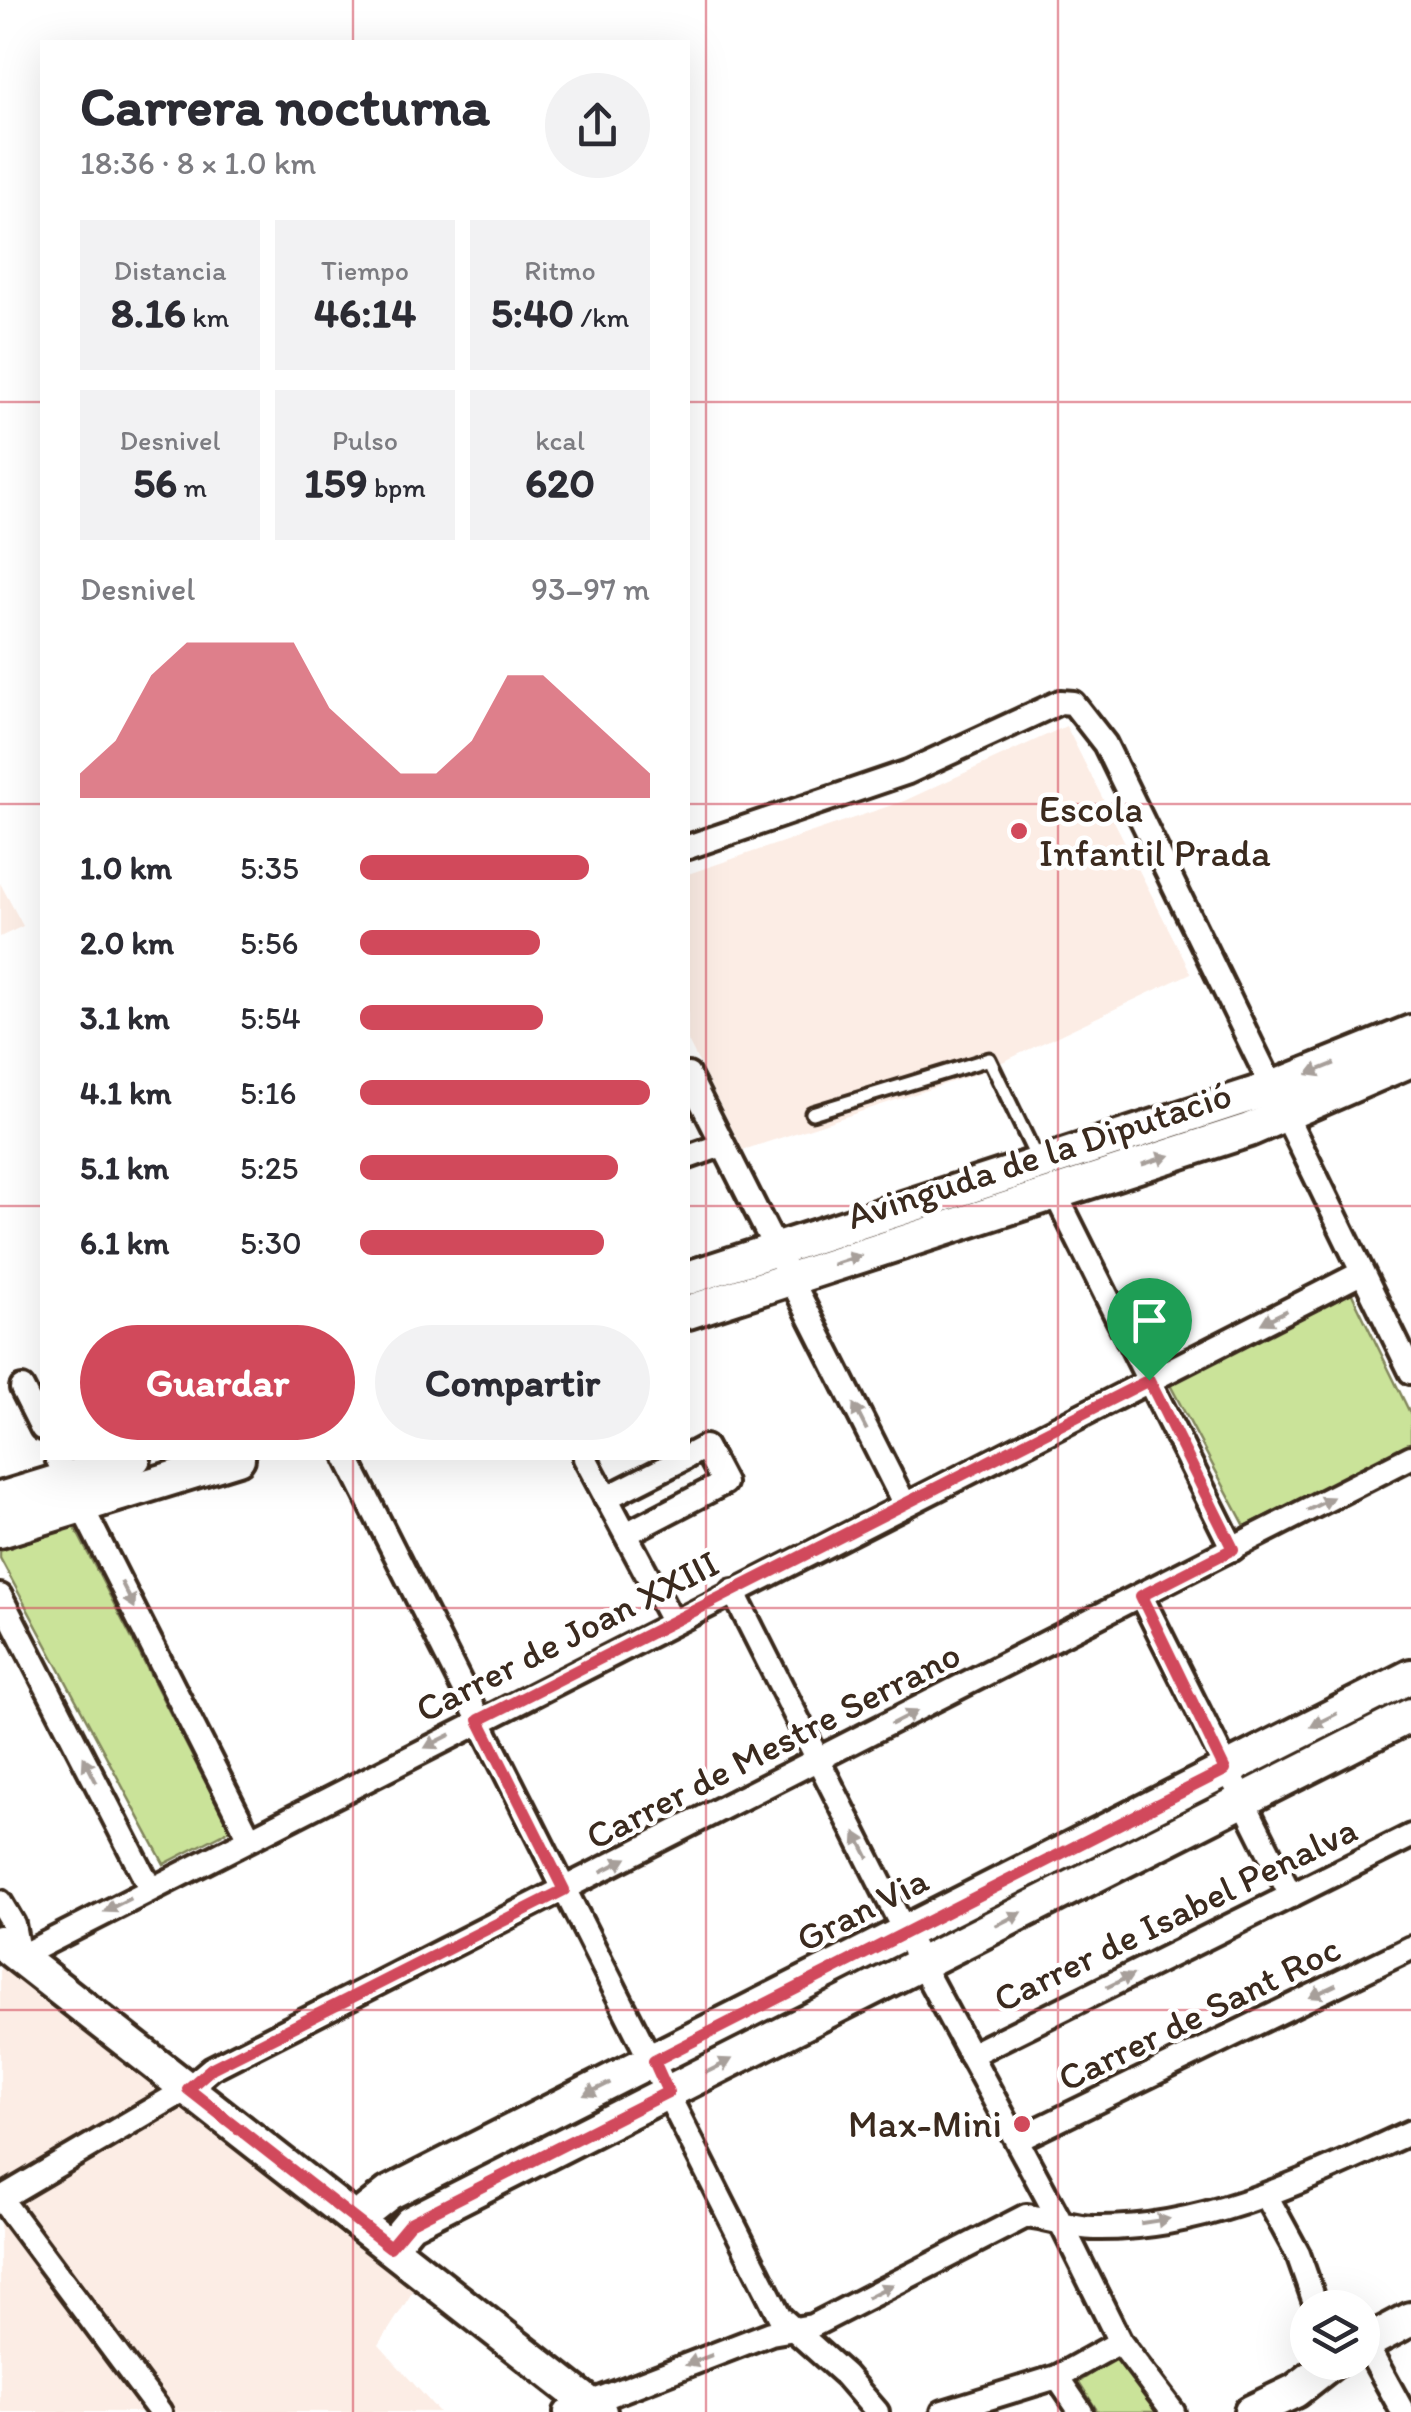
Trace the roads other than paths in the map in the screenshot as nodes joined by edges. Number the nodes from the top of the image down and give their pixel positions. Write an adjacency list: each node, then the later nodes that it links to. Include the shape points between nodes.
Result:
1 (690, 846): 5 (street, via 908,772 1060,702 1073,703 1105,744)
2 (1411, 1032): 5 (street, Avinguda de la Diputació, one-way to 5)
3 (1411, 1060): 5 (street, Avinguda de la Diputació)
4 (690, 1079): 7 (street)
5 (1278, 1102): 9 (street, Avinguda de la Diputació); 10 (street, Avinguda de la Diputació, one-way to 5); 12 (street)
6 (812, 1113): 9 (lane, via 989,1059)
7 (722, 1145): 8 (street); 11 (street)
8 (690, 1156)
9 (1040, 1164): 11 (street, Avinguda de la Diputació)
10 (1055, 1193): 11 (street, Avinguda de la Diputació, one-way to 10); 16 (street)
11 (782, 1264): 13 (street, Avinguda de la Diputació); 14 (street, Avinguda de la Diputació); 29 (street, one-way to 11)
12 (1361, 1273): 15 (street); 16 (street, Carrer de Joan XXIII, one-way to 16)
13 (690, 1278)
14 (690, 1311)
15 (1408, 1357)
16 (1149, 1380): 29 (street, Carrer de Joan XXIII); 33 (street)
17 (22, 1388): 18 (street)
18 (40, 1424)
19 (690, 1455): 32 (street, via 705,1448 724,1482)
20 (1411, 1457): 33 (street, Carrer de Mestre Serrano, one-way to 20)
21 (120, 1460): 26 (street)
22 (232, 1460): 30 (street)
23 (348, 1460): 40 (street)
24 (585, 1460): 27 (street)
25 (680, 1460): 27 (street)
26 (63, 1468): 28 (street); 30 (street)
27 (606, 1498): 32 (street)
28 (0, 1499)
29 (904, 1504): 34 (street, Carrer de Joan XXIII)
30 (84, 1508): 31 (street); 45 (street, one-way to 45)
31 (0, 1531)
32 (626, 1534): 37 (street)
33 (1233, 1549): 36 (street, Carrer de Mestre Serrano)
34 (733, 1591): 37 (street, Carrer de Joan XXIII); 41 (street)
35 (0, 1596): 46 (street, one-way to 35)
36 (1141, 1596): 41 (street, Carrer de Mestre Serrano, one-way to 36); 42 (street)
37 (672, 1621): 40 (street, Carrer de Joan XXIII)
38 (1411, 1676): 42 (street, Gran Via, one-way to 42)
39 (1411, 1716): 43 (street, Gran Via)
40 (479, 1720): 45 (street, Carrer de Joan XXIII, one-way to 45); 47 (street)
41 (820, 1762): 47 (street, Carrer de Mestre Serrano, one-way to 41); 50 (street, one-way to 41)
42 (1225, 1770): 43 (street); 50 (street, Gran Via)
43 (1241, 1802): 48 (street); 53 (street, Gran Via, one-way to 43)
44 (1411, 1836): 48 (street, Carrer de Isabel Penalva)
45 (249, 1837): 46 (street, Carrer de Joan XXIII)
46 (150, 1888): 52 (street, Carrer de Joan XXIII, one-way to 52)
47 (564, 1890): 55 (street); 56 (street, Carrer de Mestre Serrano, via 212,2068)
48 (1291, 1896): 54 (street, Carrer de Isabel Penalva, one-way to 48)
49 (0, 1902): 52 (street, via 12,1924)
50 (906, 1932): 53 (street); 55 (street, Gran Via)
51 (1411, 1948): 59 (street, Carrer de Sant Roc, one-way to 59)
52 (10, 1950): 56 (street)
53 (920, 1964): 54 (street); 57 (street, Gran Via, one-way to 53)
54 (970, 2055): 59 (street)
55 (654, 2061): 57 (street); 63 (street, Gran Via, one-way to 63, via 389,2193)
56 (188, 2089): 61 (street, Carrer de Mestre Serrano); 63 (street)
57 (668, 2092): 64 (street, Gran Via, via 410,2223); 67 (street)
58 (1411, 2132): 60 (street)
59 (1017, 2140): 62 (street)
60 (1266, 2197): 62 (street, one-way to 60, via 1091,2229); 65 (street)
61 (0, 2199): 74 (street)
62 (1059, 2219): 67 (street, one-way to 62, via 812,2326 1026,2216); 69 (street)
63 (355, 2220): 64 (street)
64 (390, 2247): 73 (street)
65 (1311, 2290)
66 (1411, 2319): 68 (street)
67 (791, 2329): 73 (street, one-way to 73); 75 (street)
68 (1380, 2335)
69 (1120, 2342): 71 (street); 78 (street)
70 (1380, 2372): 80 (street)
71 (1058, 2377): 76 (street); 77 (street)
72 (1309, 2380): 79 (street)
73 (585, 2409)
74 (160, 2412)
75 (877, 2412)
76 (942, 2412)
77 (1081, 2412)
78 (1173, 2412)
79 (1251, 2412)
80 (1403, 2412)

